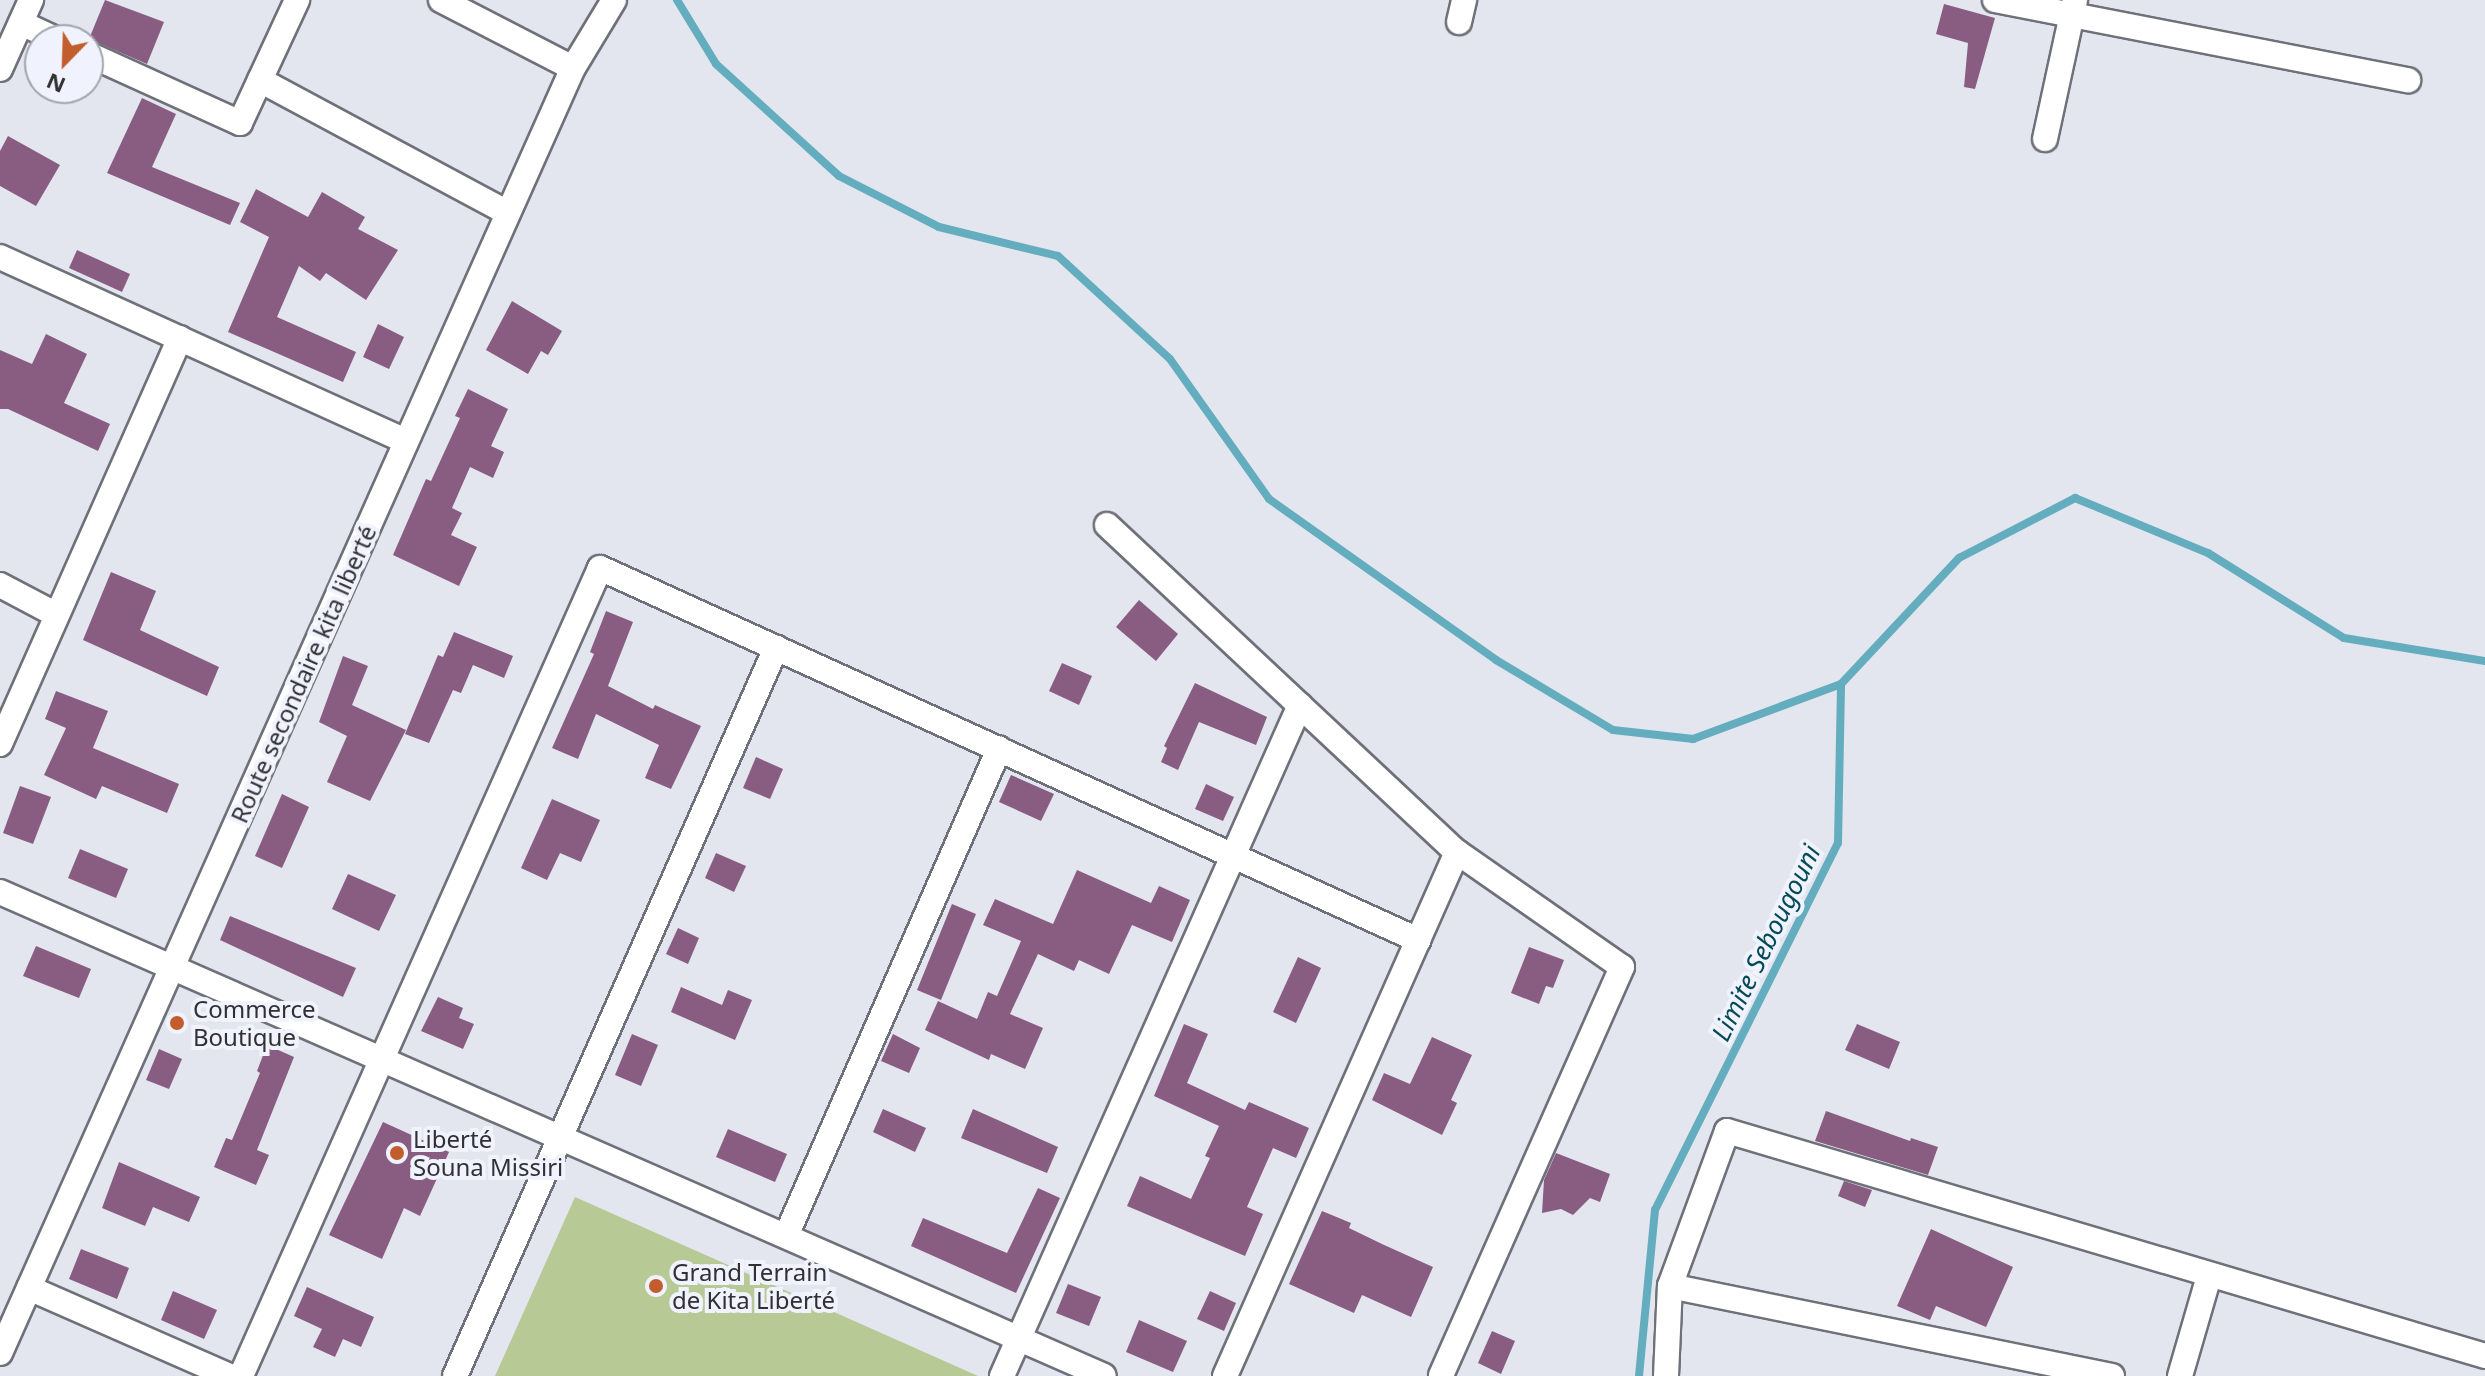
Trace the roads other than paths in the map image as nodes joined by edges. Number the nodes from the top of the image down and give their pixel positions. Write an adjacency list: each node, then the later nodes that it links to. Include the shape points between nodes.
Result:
1 (297, 0): 11 (street)
2 (441, 0): 9 (street)
3 (614, 0): 9 (street, Route secondaire kita liberté)
4 (1995, 0): 6 (street)
5 (26, 7): 7 (street); 10 (street)
6 (2073, 8): 12 (street); 13 (street)
7 (42, 24)
8 (104, 61): 11 (street, via 240,123)
9 (573, 68): 14 (street, Route secondaire kita liberté)
10 (0, 69)
11 (260, 80): 14 (street)
12 (2408, 80)
13 (2045, 139)
14 (508, 213): 17 (street, Route secondaire kita liberté)
15 (0, 257): 16 (street)
16 (180, 338): 17 (street); 20 (street)
17 (406, 441): 29 (street, Route secondaire kita liberté)
18 (1107, 525): 22 (street)
19 (0, 585): 20 (street)
20 (57, 615): 23 (street)
21 (776, 648): 24 (street); 30 (street, via 600,568); 31 (street)
22 (1300, 705): 25 (street); 26 (street)
23 (0, 744)
24 (999, 749): 26 (street); 32 (street)
25 (1457, 852): 28 (street); 45 (street, via 1622,967)
26 (1233, 855): 28 (street); 36 (street)
27 (0, 892): 29 (street)
28 (1418, 940): 44 (street)
29 (172, 967): 30 (street); 35 (street, Route secondaire kita liberté)
30 (382, 1059): 31 (street); 40 (street)
31 (560, 1137): 32 (street); 41 (street)
32 (786, 1236): 36 (street)
33 (2209, 1276): 34 (street, via 1727,1131); 38 (street); 48 (street)
34 (1670, 1286): 46 (street); 47 (street)
35 (29, 1288): 37 (street, Route secondaire kita liberté); 39 (street)
36 (1019, 1338): 42 (street); 43 (street)
37 (0, 1353)
38 (2485, 1356)
39 (229, 1376)
40 (241, 1376)
41 (455, 1376)
42 (1002, 1376)
43 (1104, 1376)
44 (1225, 1376)
45 (1441, 1376)
46 (1666, 1376)
47 (2112, 1376)
48 (2180, 1376)

